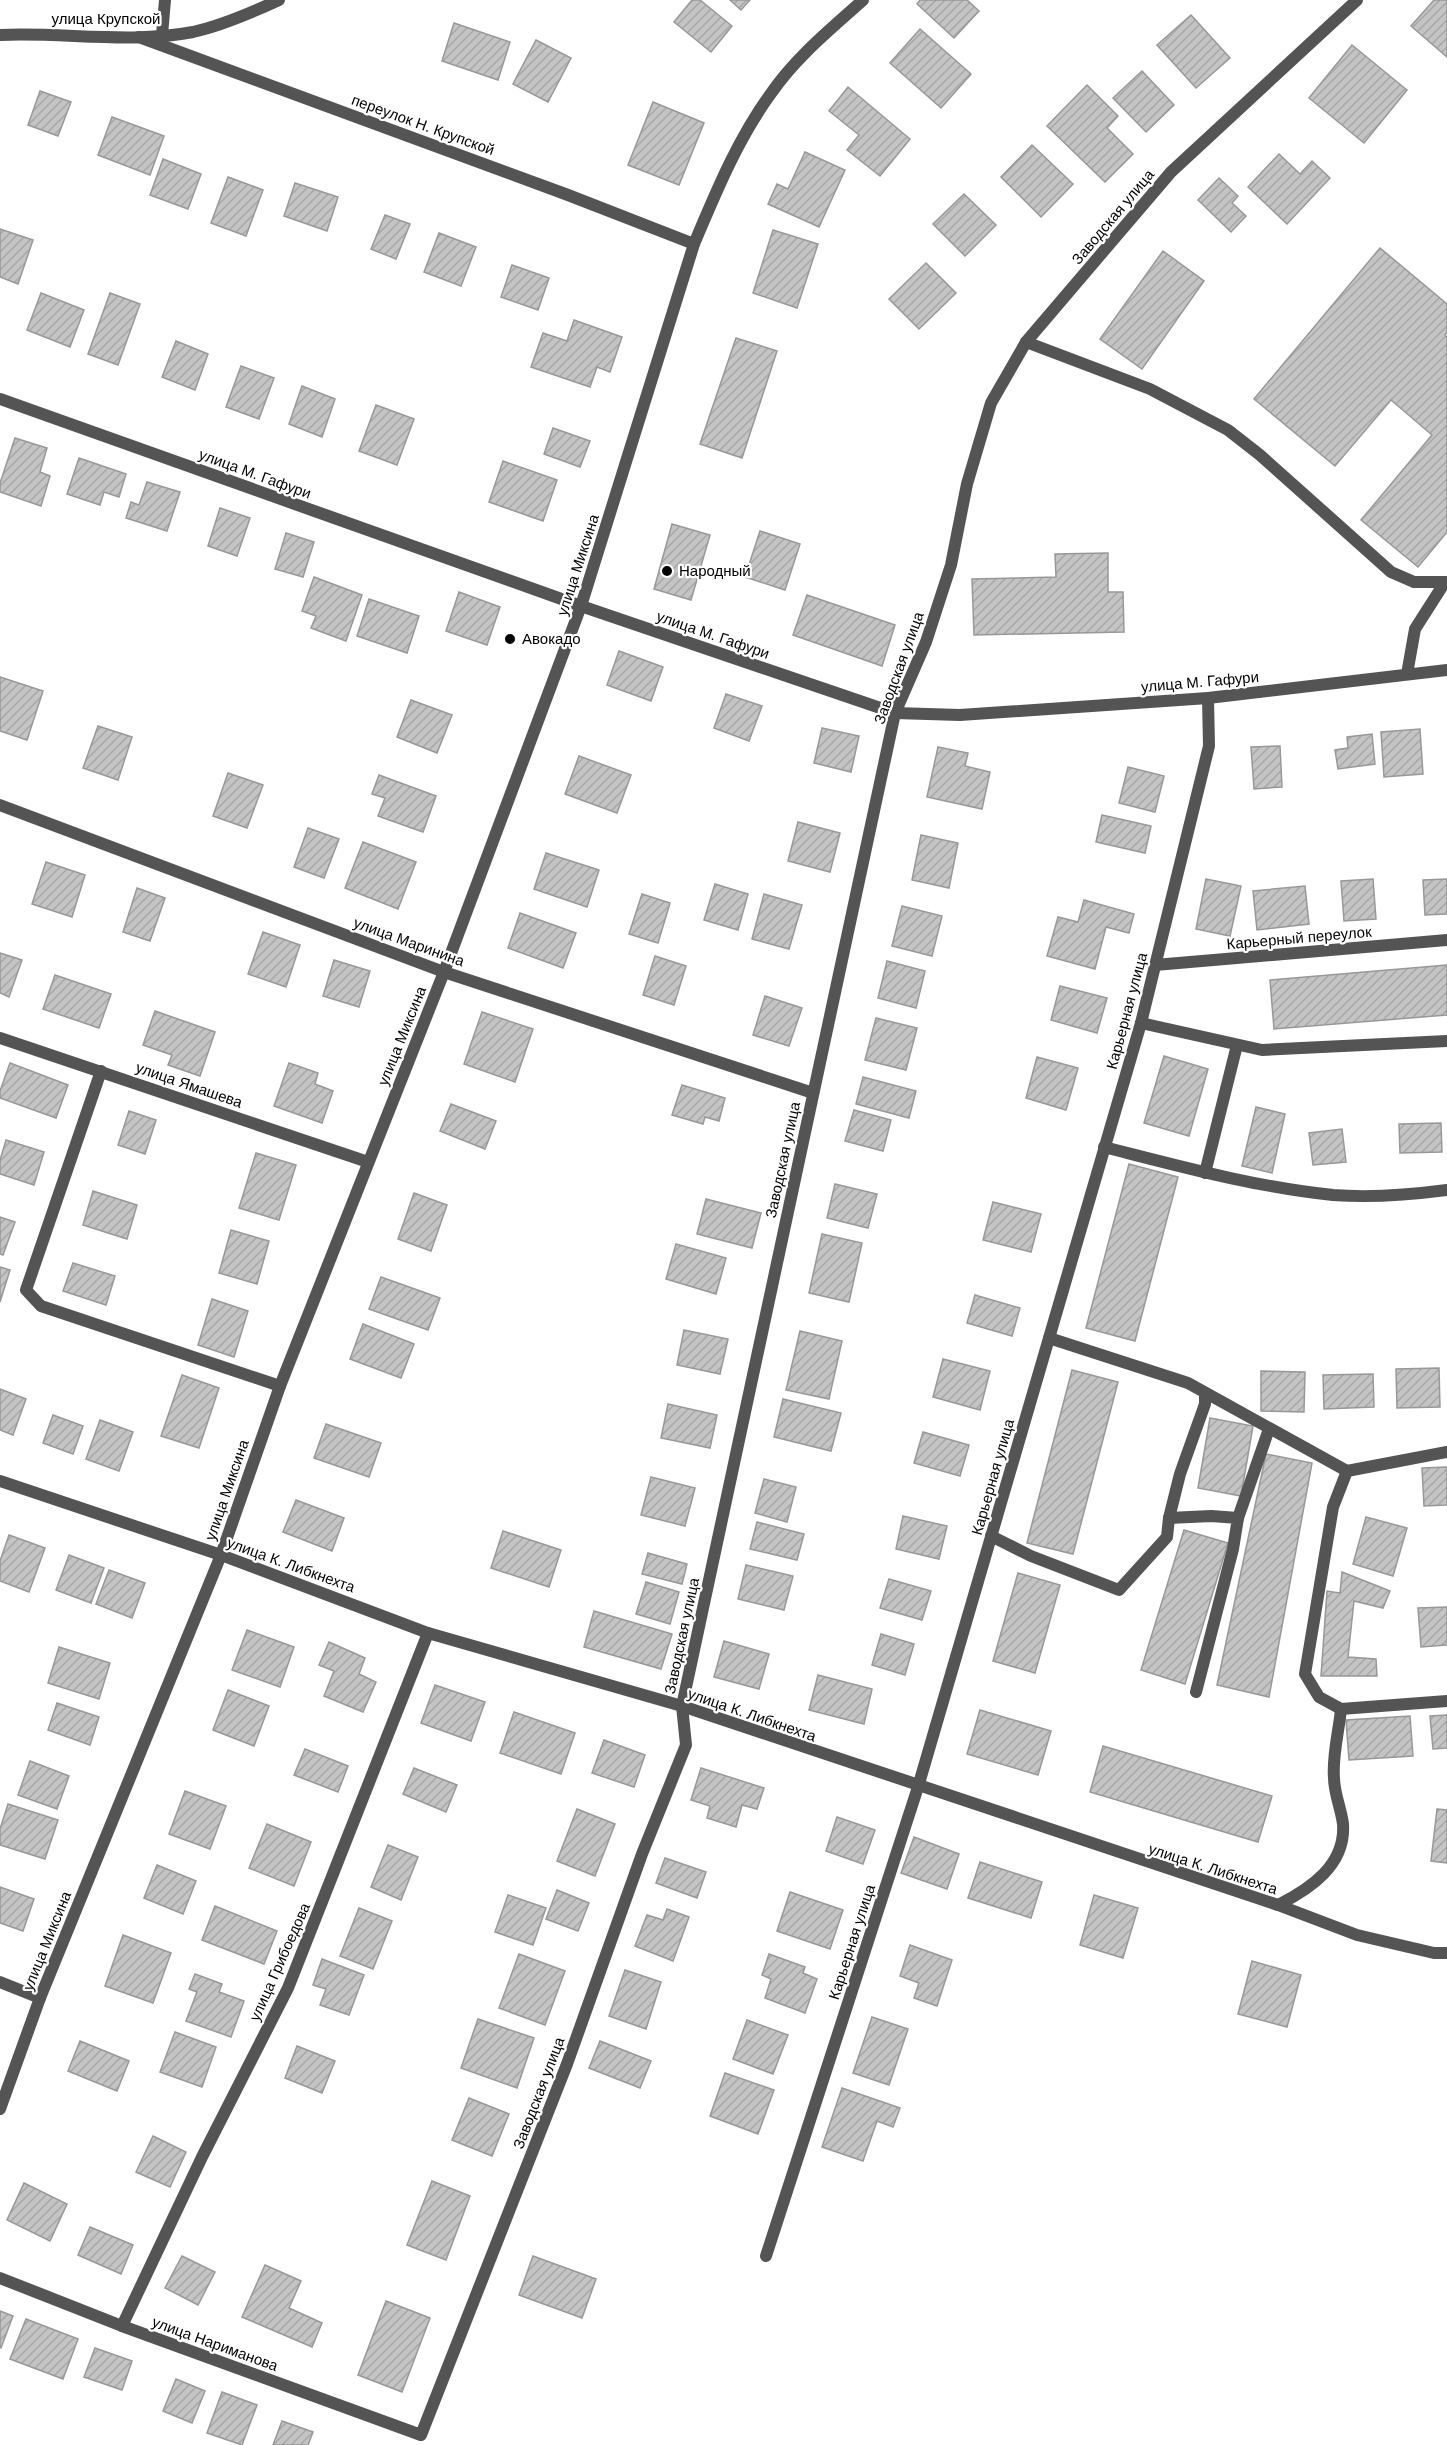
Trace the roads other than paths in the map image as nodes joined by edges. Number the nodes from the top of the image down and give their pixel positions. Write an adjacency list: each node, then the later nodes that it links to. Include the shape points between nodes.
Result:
1 (165, 0): 5 (street)
2 (279, 0): 5 (street, улица Крупской, via 193,32)
3 (862, 0): 8 (street, улица Миксина, via 806,52 772,91 745,134)
4 (1357, 0): 9 (street, Заводская улица, via 1171,172)
5 (162, 35): 7 (street, улица Крупской)
6 (0, 36): 7 (street, улица Крупской)
7 (139, 37): 8 (street, переулок Н. Крупской)
8 (694, 244): 12 (street, улица Миксина)
9 (1026, 342): 11 (street, via 1150,389 1228,430 1391,572 1414,582); 16 (street, Заводская улица, via 992,403 967,484 951,566 926,642)
10 (0, 399): 12 (street, улица М. Гафури)
11 (1446, 582): 14 (street, via 1415,629)
12 (581, 606): 16 (street, улица М. Гафури); 20 (street, улица Миксина)
13 (1447, 670): 14 (street, улица М. Гафури)
14 (1407, 674): 15 (street, улица М. Гафури)
15 (1208, 698): 16 (street, улица М. Гафури, via 960,715); 19 (street, Карьерная улица, via 1209,746)
16 (895, 713): 26 (street, Заводская улица)
17 (0, 805): 20 (street, улица Маринина)
18 (1447, 940): 19 (street, Карьерный переулок)
19 (1155, 965): 21 (street, Карьерная улица)
20 (444, 972): 26 (street, улица Маринина); 28 (street, улица Миксина)
21 (1141, 1023): 24 (street); 27 (street, Карьерная улица)
22 (0, 1038): 25 (street, улица Ямашева)
23 (1447, 1041): 24 (street, via 1262,1050)
24 (1237, 1045): 29 (street)
25 (101, 1071): 28 (street, улица Ямашева); 32 (street, via 26,1290 41,1306)
26 (813, 1093): 45 (street, Заводская улица)
27 (1104, 1147): 29 (street); 31 (street, Карьерная улица)
28 (368, 1162): 32 (street, улица Миксина)
29 (1205, 1173): 30 (street, via 1333,1195 1398,1196)
30 (1447, 1190)
31 (1049, 1338): 33 (street, via 1188,1383); 40 (street, Карьерная улица)
32 (280, 1386): 41 (street, улица Миксина)
33 (1205, 1393): 34 (street); 38 (street)
34 (1269, 1429): 36 (street); 39 (street)
35 (1447, 1452): 36 (street)
36 (1347, 1471): 46 (street, via 1333,1507 1305,1674 1319,1697)
37 (0, 1481): 41 (street, улица К. Либкнехта)
38 (1169, 1518): 39 (street); 40 (street, via 1167,1537 1119,1590 1031,1556)
39 (1238, 1518): 43 (street)
40 (992, 1536): 47 (street, Карьерная улица)
41 (220, 1555): 42 (street, улица К. Либкнехта); 51 (street, улица Миксина)
42 (428, 1633): 45 (street, улица К. Либкнехта); 55 (street, улица Грибоедова, via 288,1988)
43 (1196, 1692)
44 (1447, 1701): 46 (street)
45 (682, 1706): 47 (street, улица К. Либкнехта); 56 (street, Заводская улица, via 686,1745)
46 (1341, 1709): 48 (street, via 1334,1778 1343,1825 1340,1847 1334,1862 1320,1878 1304,1892)
47 (918, 1787): 48 (street, улица К. Либкнехта); 53 (street, Карьерная улица)
48 (1278, 1905): 49 (street, улица К. Либкнехта, via 1357,1935)
49 (1447, 1953)
50 (0, 1982): 51 (street)
51 (40, 1998): 52 (street, улица Миксина)
52 (0, 2109)
53 (765, 2256)
54 (0, 2278): 55 (street, улица Нариманова)
55 (122, 2326): 56 (street, улица Нариманова)
56 (420, 2440)

